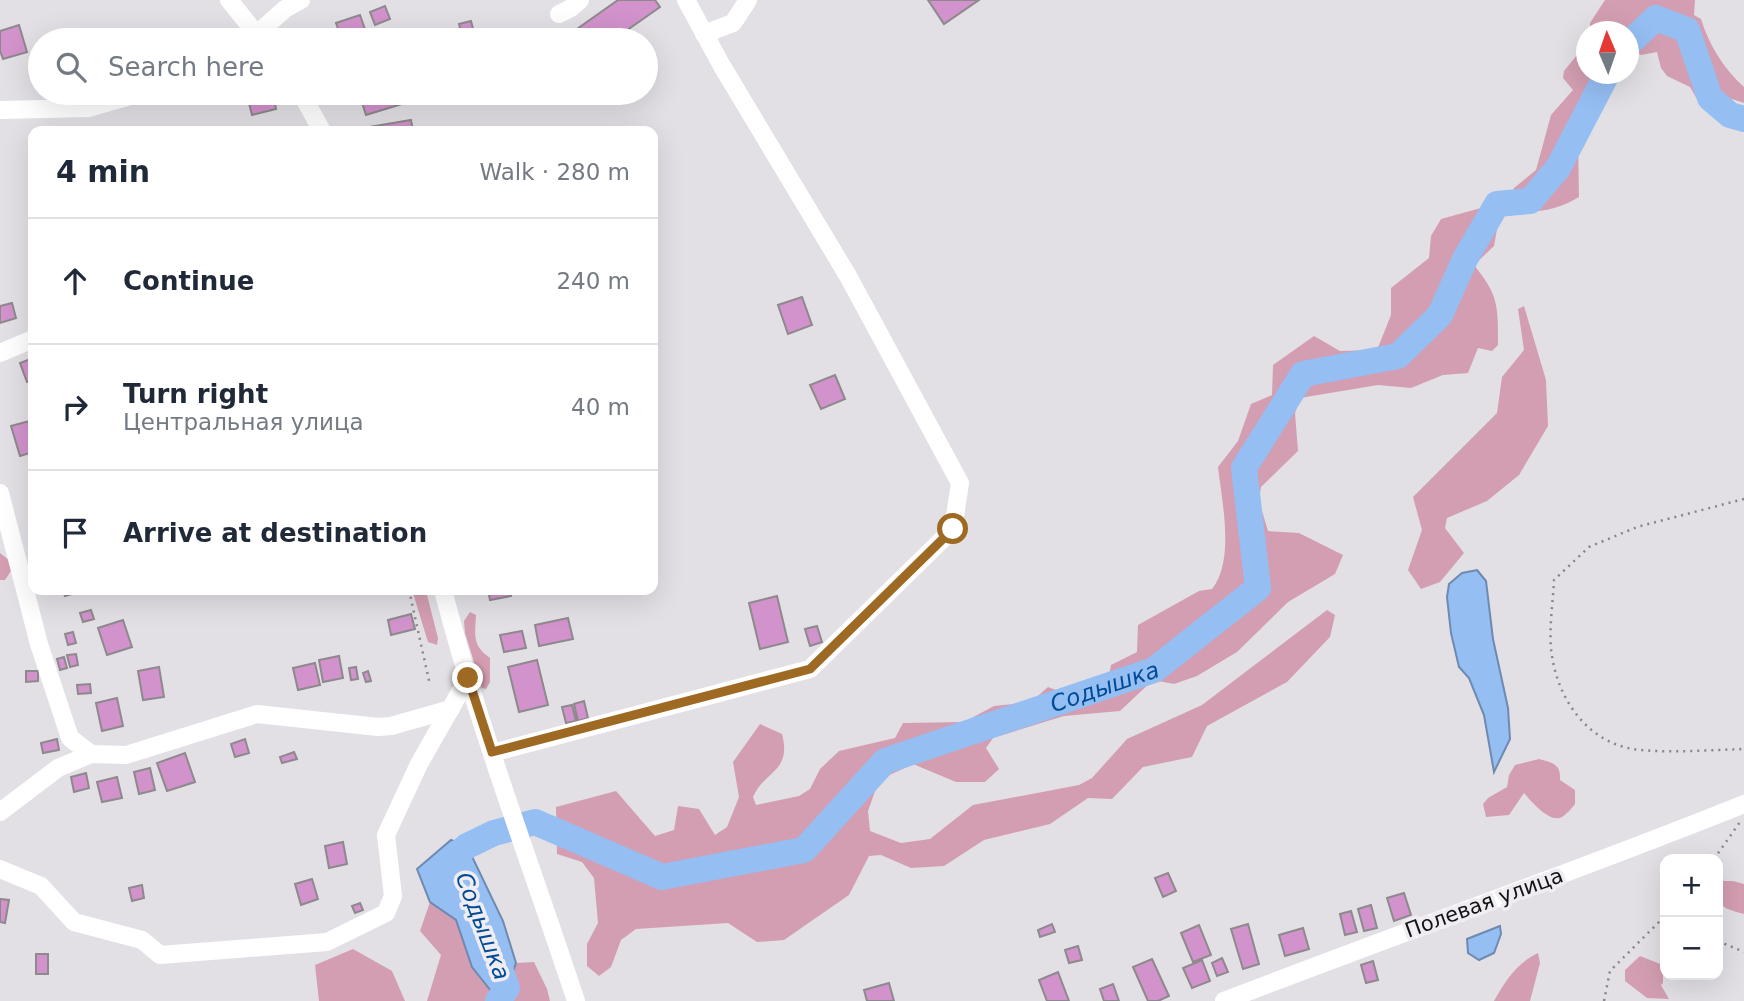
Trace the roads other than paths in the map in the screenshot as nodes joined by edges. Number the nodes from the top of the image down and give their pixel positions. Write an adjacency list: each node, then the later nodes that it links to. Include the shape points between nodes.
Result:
1 (229, 0): 7 (street)
2 (301, 0): 8 (street)
3 (580, 0): 6 (street)
4 (686, 0): 9 (street)
5 (748, 0): 9 (street, via 733,23)
6 (559, 14)
7 (249, 28)
8 (266, 28)
9 (704, 34): 20 (street, via 848,276 960,483 953,529 810,669)
10 (99, 105): 12 (street)
11 (307, 105): 13 (street)
12 (0, 110)
13 (317, 126)
14 (28, 341): 15 (street)
15 (0, 352)
16 (0, 494): 21 (street, via 69,738)
17 (444, 595): 18 (street)
18 (468, 678): 19 (street); 20 (street)
19 (451, 709): 21 (street, via 378,727 257,714 126,755); 24 (street, via 386,835 393,896 386,913 327,942 160,955 142,940 74,922 41,886)
20 (492, 752): 25 (street)
21 (91, 754): 23 (street, via 58,768)
22 (1744, 804): 26 (street, Полевая улица)
23 (0, 812)
24 (0, 870)
25 (576, 1001)
26 (1224, 1001)

